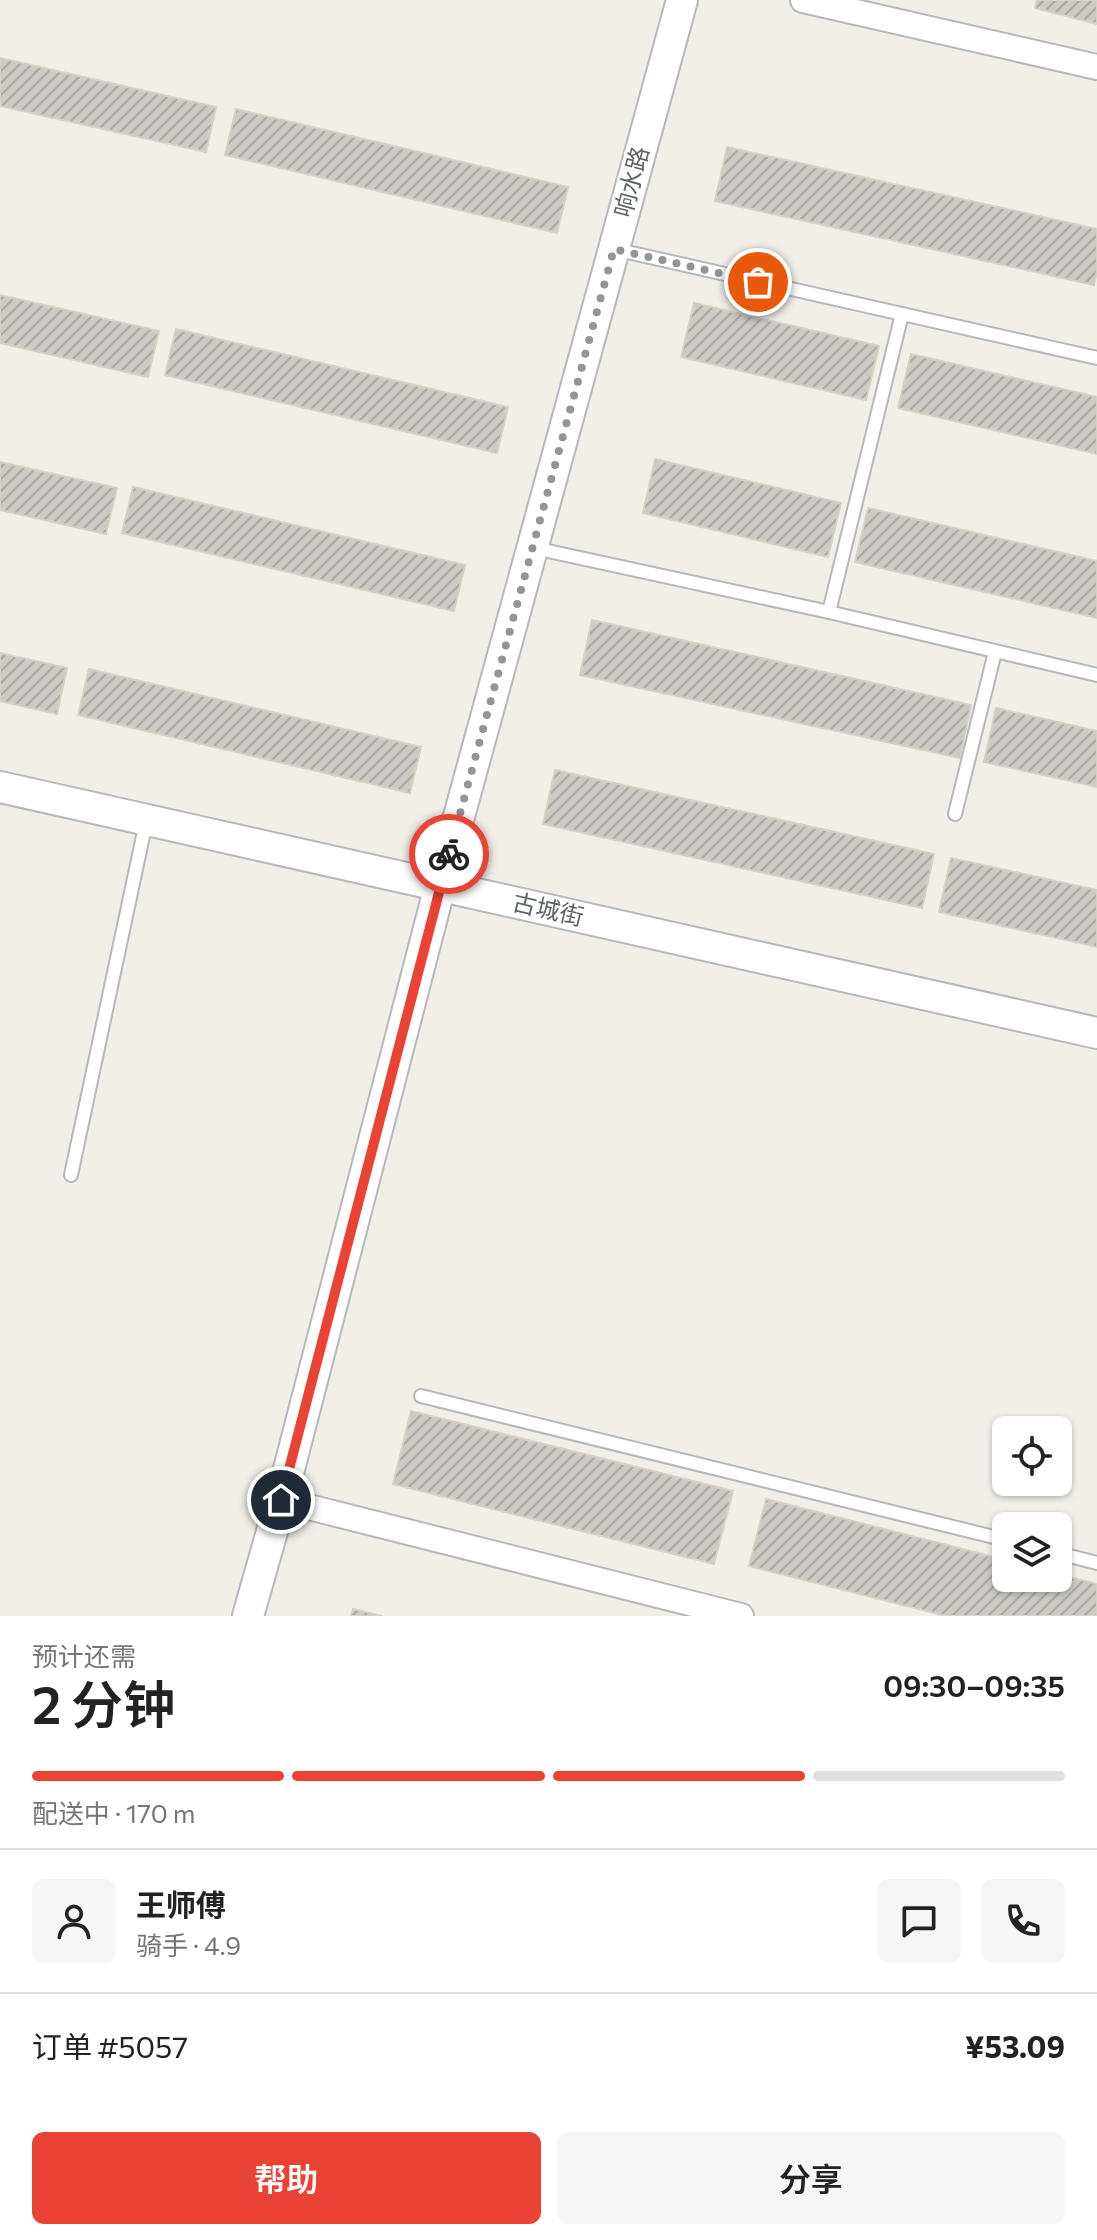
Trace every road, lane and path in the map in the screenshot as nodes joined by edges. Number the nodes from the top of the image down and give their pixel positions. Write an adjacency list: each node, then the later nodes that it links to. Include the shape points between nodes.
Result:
1 (682, 0): 4 (street, 响水路)
2 (803, 0): 3 (street)
3 (1097, 67)
4 (614, 249): 5 (lane); 7 (street, 响水路)
5 (902, 314): 6 (lane); 8 (lane)
6 (1097, 358)
7 (533, 547): 8 (lane); 14 (street, 响水路)
8 (829, 612): 9 (lane)
9 (995, 652): 10 (lane); 12 (lane)
10 (1097, 675)
11 (0, 787): 13 (street, 古城街)
12 (955, 814)
13 (147, 820): 14 (street, 古城街); 16 (lane)
14 (440, 886): 15 (street, 古城街); 18 (street, 响水路)
15 (1097, 1033)
16 (71, 1175)
17 (421, 1396): 19 (lane)
18 (281, 1500): 22 (street); 23 (street, 响水路)
19 (992, 1537)
20 (1072, 1557): 21 (lane)
21 (1097, 1563)
22 (646, 1592): 24 (street); 25 (street)
23 (248, 1616)
24 (640, 1616)
25 (741, 1616)

